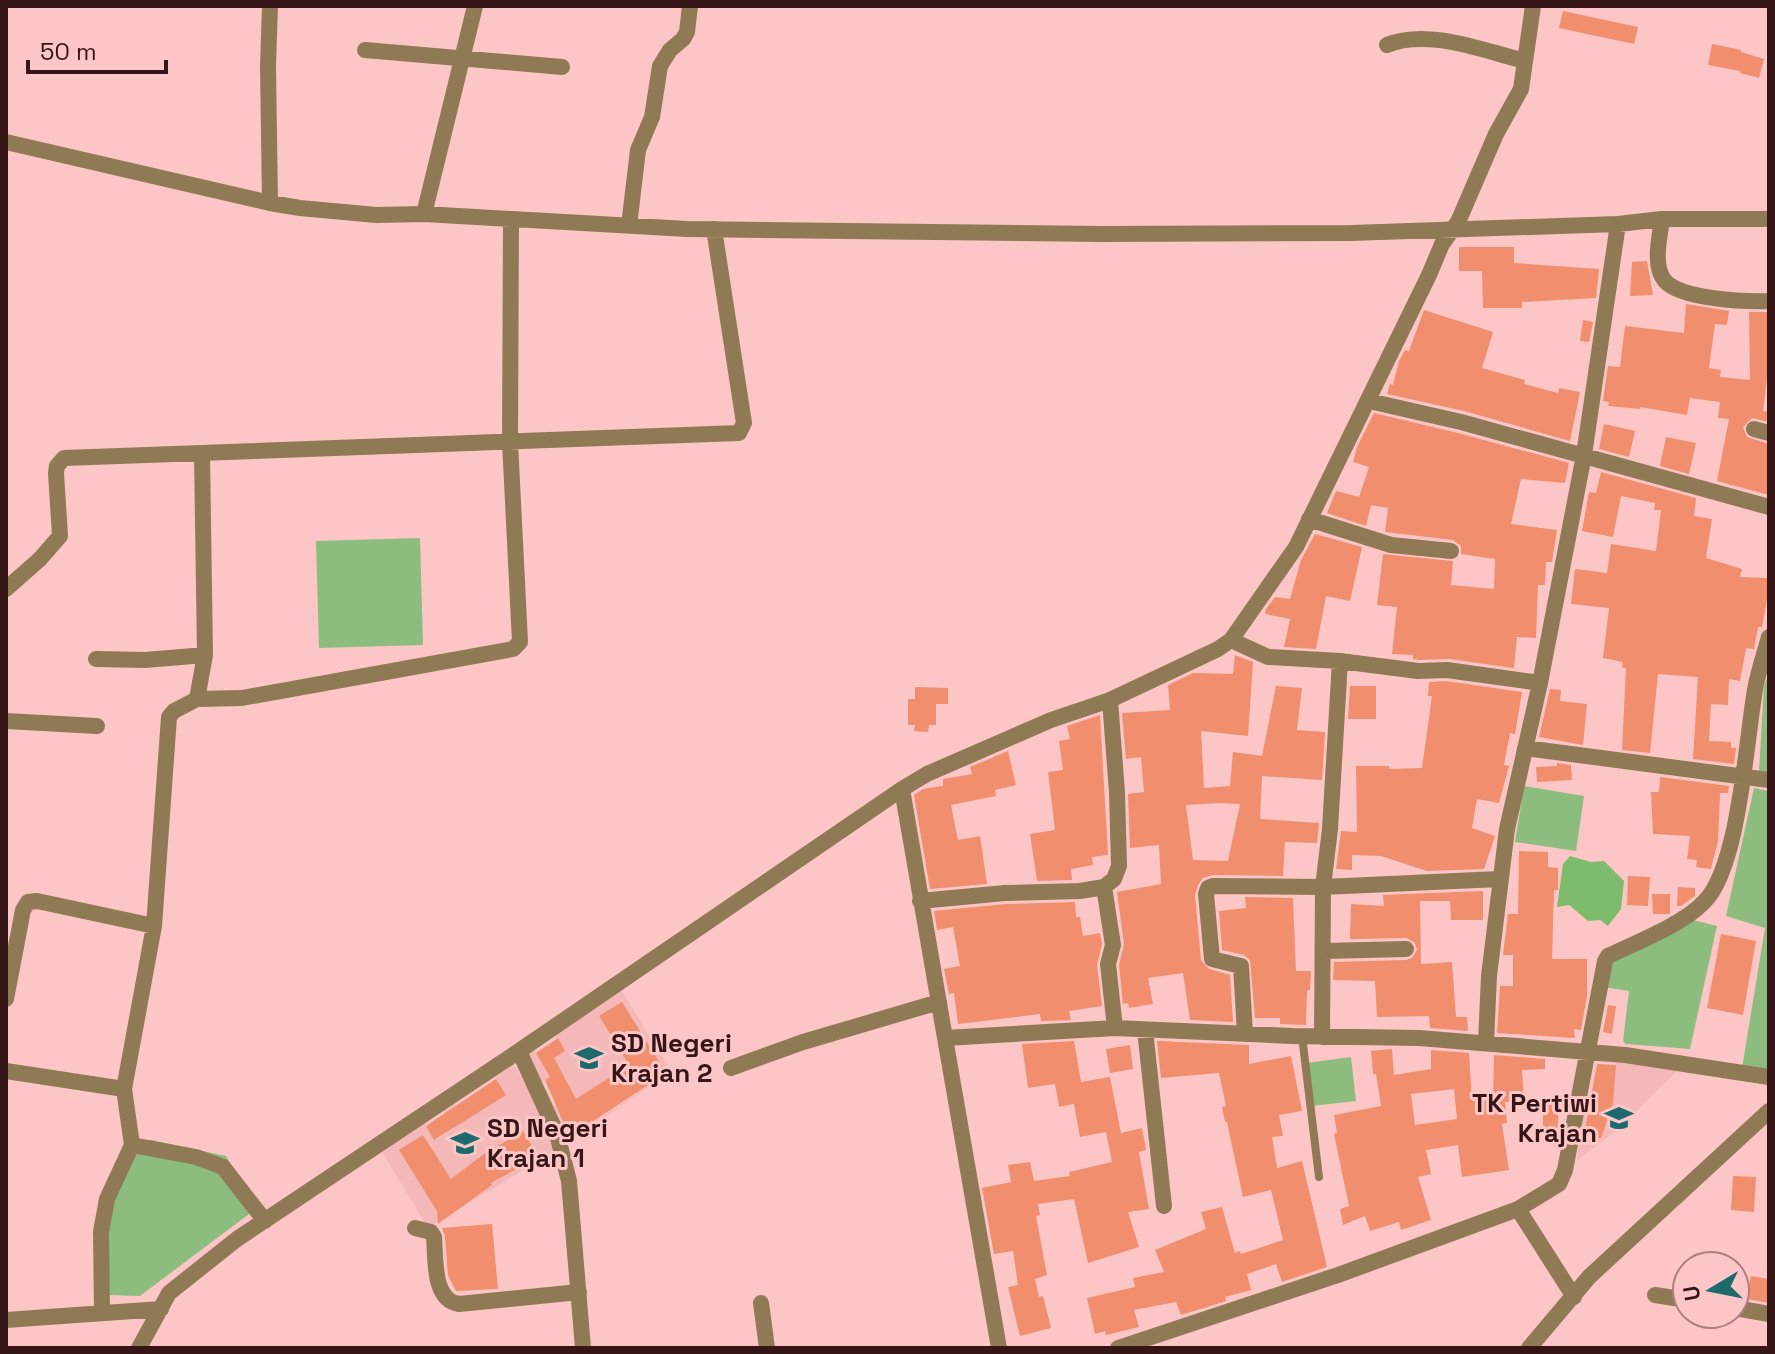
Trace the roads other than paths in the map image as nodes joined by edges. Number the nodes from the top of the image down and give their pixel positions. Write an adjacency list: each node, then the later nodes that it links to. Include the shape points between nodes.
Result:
1 (270, 6): 11 (street)
2 (475, 6): 7 (street)
3 (690, 6): 17 (street, via 687,32 660,66 652,117 638,150)
4 (1533, 6): 8 (street)
5 (1387, 45): 8 (street, via 1423,37)
6 (365, 50): 7 (street)
7 (462, 60): 9 (street); 12 (street)
8 (1525, 61): 18 (street, via 1521,89)
9 (562, 67)
10 (6, 142): 11 (street)
11 (270, 203): 12 (street, via 376,215)
12 (424, 214): 13 (street)
13 (511, 219): 17 (street); 22 (street)
14 (1662, 219): 15 (street); 16 (street); 20 (street, via 1659,260 1668,283 1742,302)
15 (1769, 219)
16 (1618, 224): 18 (street); 24 (street)
17 (629, 226): 19 (street)
18 (1454, 228): 19 (street, via 1103,234); 21 (street)
19 (714, 229): 22 (street, via 744,423 739,433)
20 (1769, 301)
21 (1369, 401): 24 (street); 26 (street)
22 (510, 442): 23 (street); 35 (street, via 521,637 517,646 242,698)
23 (202, 455): 28 (street, via 64,458 56,473 60,536); 31 (street)
24 (1584, 455): 25 (street); 34 (street)
25 (1769, 507)
26 (1309, 519): 27 (street, via 1391,545); 30 (street, via 1296,547)
27 (1451, 551)
28 (6, 589)
29 (1769, 637): 40 (street, via 1755,691)
30 (1231, 640): 33 (street, via 1268,657); 36 (street)
31 (205, 655): 32 (street); 35 (street)
32 (96, 659)
33 (1340, 661): 34 (street); 45 (street)
34 (1540, 683): 39 (street)
35 (197, 699): 47 (street, via 169,717)
36 (1110, 700): 42 (street, via 1051,720); 44 (street, via 1119,866)
37 (6, 721): 38 (street)
38 (97, 726)
39 (1525, 748): 40 (street); 43 (street)
40 (1744, 775): 41 (street); 60 (street, via 1714,892 1683,918 1608,956)
41 (1769, 780)
42 (902, 789): 46 (street); 59 (street)
43 (1499, 879): 45 (street); 58 (street)
44 (1104, 887): 46 (street); 52 (street, via 1113,945 1108,964)
45 (1323, 887): 49 (street); 54 (street, via 1208,888 1211,956 1241,966)
46 (920, 901): 51 (street)
47 (154, 926): 50 (street, via 28,902); 64 (street)
48 (1406, 949): 49 (street)
49 (1324, 951): 56 (street)
50 (6, 999)
51 (939, 1002): 57 (street); 61 (street)
52 (1115, 1028): 53 (street); 57 (street)
53 (1145, 1030): 54 (street); 68 (street)
54 (1245, 1034): 55 (street)
55 (1302, 1036): 56 (street); 67 (lane)
56 (1322, 1037): 58 (street)
57 (945, 1038): 83 (street)
58 (1486, 1042): 60 (street)
59 (519, 1051): 70 (street); 72 (street, via 559,1140 569,1181)
60 (1589, 1051): 63 (street); 69 (street, via 1564,1175 1559,1184)
61 (731, 1068)
62 (6, 1071): 64 (street)
63 (1769, 1077)
64 (124, 1089): 66 (street)
65 (1769, 1111): 74 (street, via 1589,1277)
66 (132, 1145): 70 (street, via 223,1167); 78 (street, via 107,1199 101,1232)
67 (1319, 1177)
68 (1164, 1206)
69 (1518, 1209): 74 (street); 84 (street)
70 (265, 1221): 77 (street, via 184,1279)
71 (415, 1228): 72 (street, via 434,1237 440,1288 449,1302)
72 (579, 1292): 81 (street)
73 (1655, 1295): 75 (street)
74 (1574, 1297): 85 (street)
75 (1671, 1298)
76 (761, 1303): 82 (street)
77 (161, 1309): 78 (street); 80 (street)
78 (102, 1312): 79 (street)
79 (6, 1320)
80 (139, 1348)
81 (583, 1348)
82 (767, 1348)
83 (999, 1348)
84 (1118, 1348)
85 (1529, 1348)

